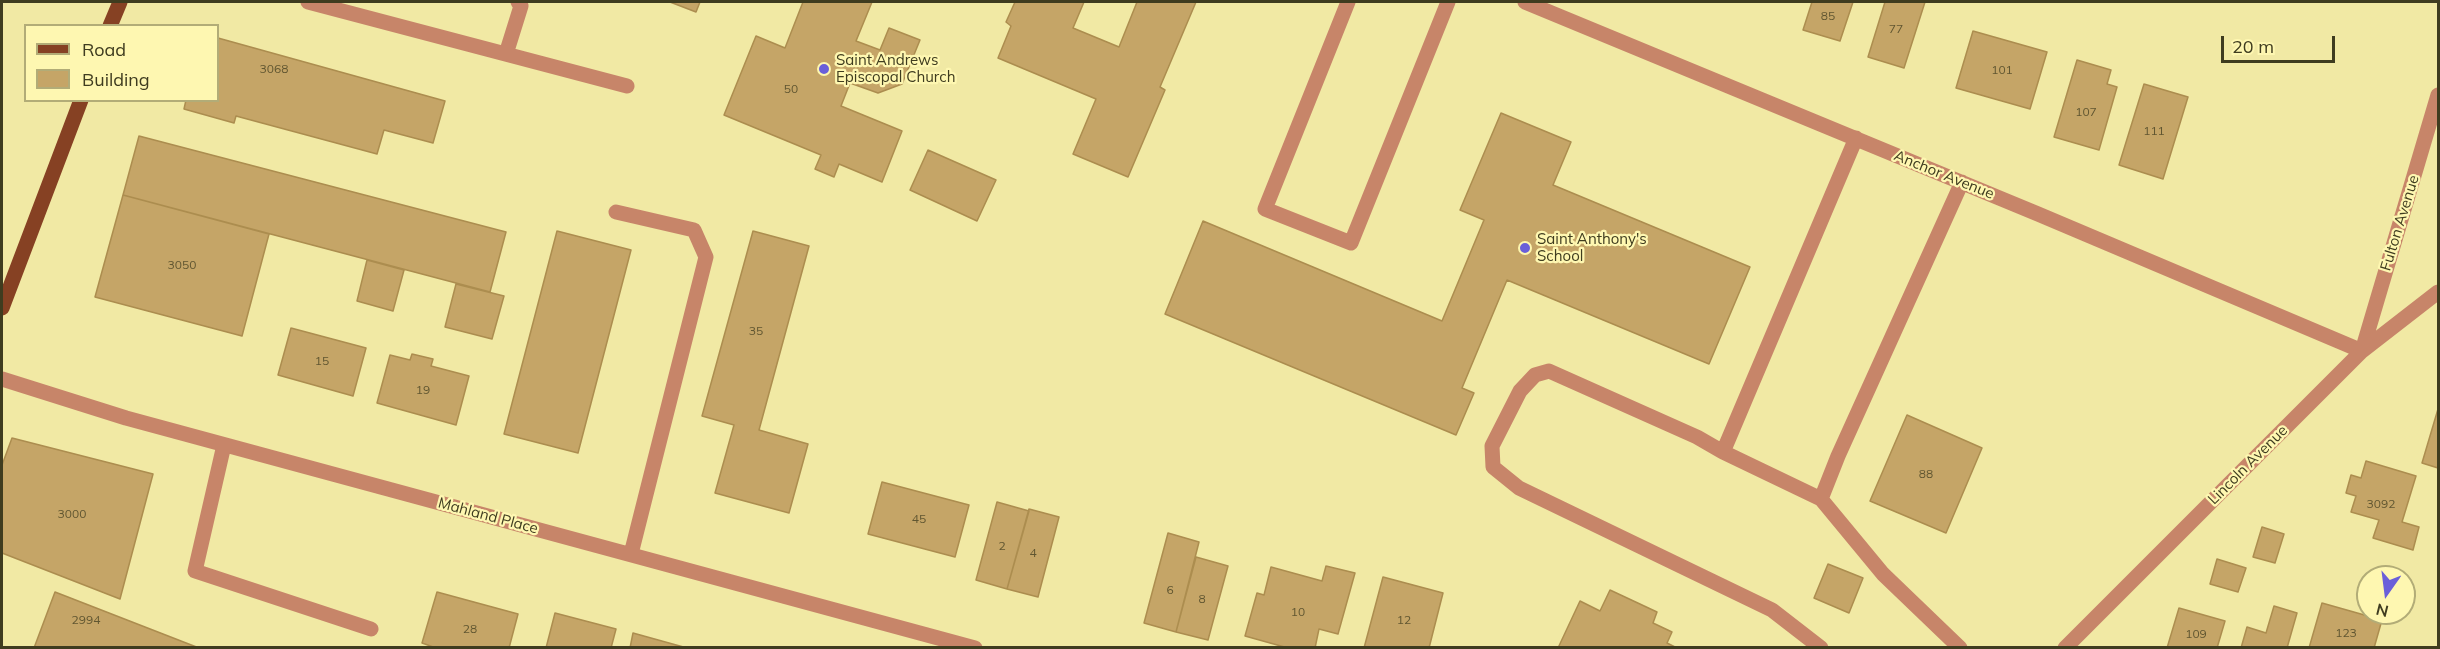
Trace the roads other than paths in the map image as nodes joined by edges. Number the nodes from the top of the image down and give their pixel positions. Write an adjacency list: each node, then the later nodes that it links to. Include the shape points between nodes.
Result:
1 (120, 2): 7 (main road)
2 (308, 2): 8 (street)
3 (518, 2): 8 (street)
4 (1348, 2): 5 (street, via 1265,209 1351,243)
5 (1448, 2)
6 (1525, 2): 13 (street, Anchor Avenue)
7 (111, 24)
8 (506, 54): 9 (street)
9 (627, 86)
10 (2439, 95): 12 (street, Fulton Avenue)
11 (80, 102): 17 (main road)
12 (2435, 122): 18 (street, Fulton Avenue)
13 (1856, 138): 14 (street, Anchor Avenue); 21 (street)
14 (1962, 182): 18 (street, Anchor Avenue); 22 (street)
15 (616, 212): 23 (street, via 694,230 706,257)
16 (2436, 297): 18 (street, Lincoln Avenue)
17 (2, 308)
18 (2362, 351): 28 (street, Lincoln Avenue)
19 (2, 379): 20 (street, Mahland Place)
20 (224, 444): 23 (street, Mahland Place); 24 (street, via 195,571)
21 (1723, 452): 22 (street); 26 (street, via 1549,371 1535,375 1520,391 1492,446 1493,467 1519,488 1772,610)
22 (1821, 499): 27 (street, via 1884,574)
23 (631, 554): 25 (street, Mahland Place)
24 (371, 629)
25 (975, 648)
26 (1821, 648)
27 (1960, 648)
28 (2065, 648)

